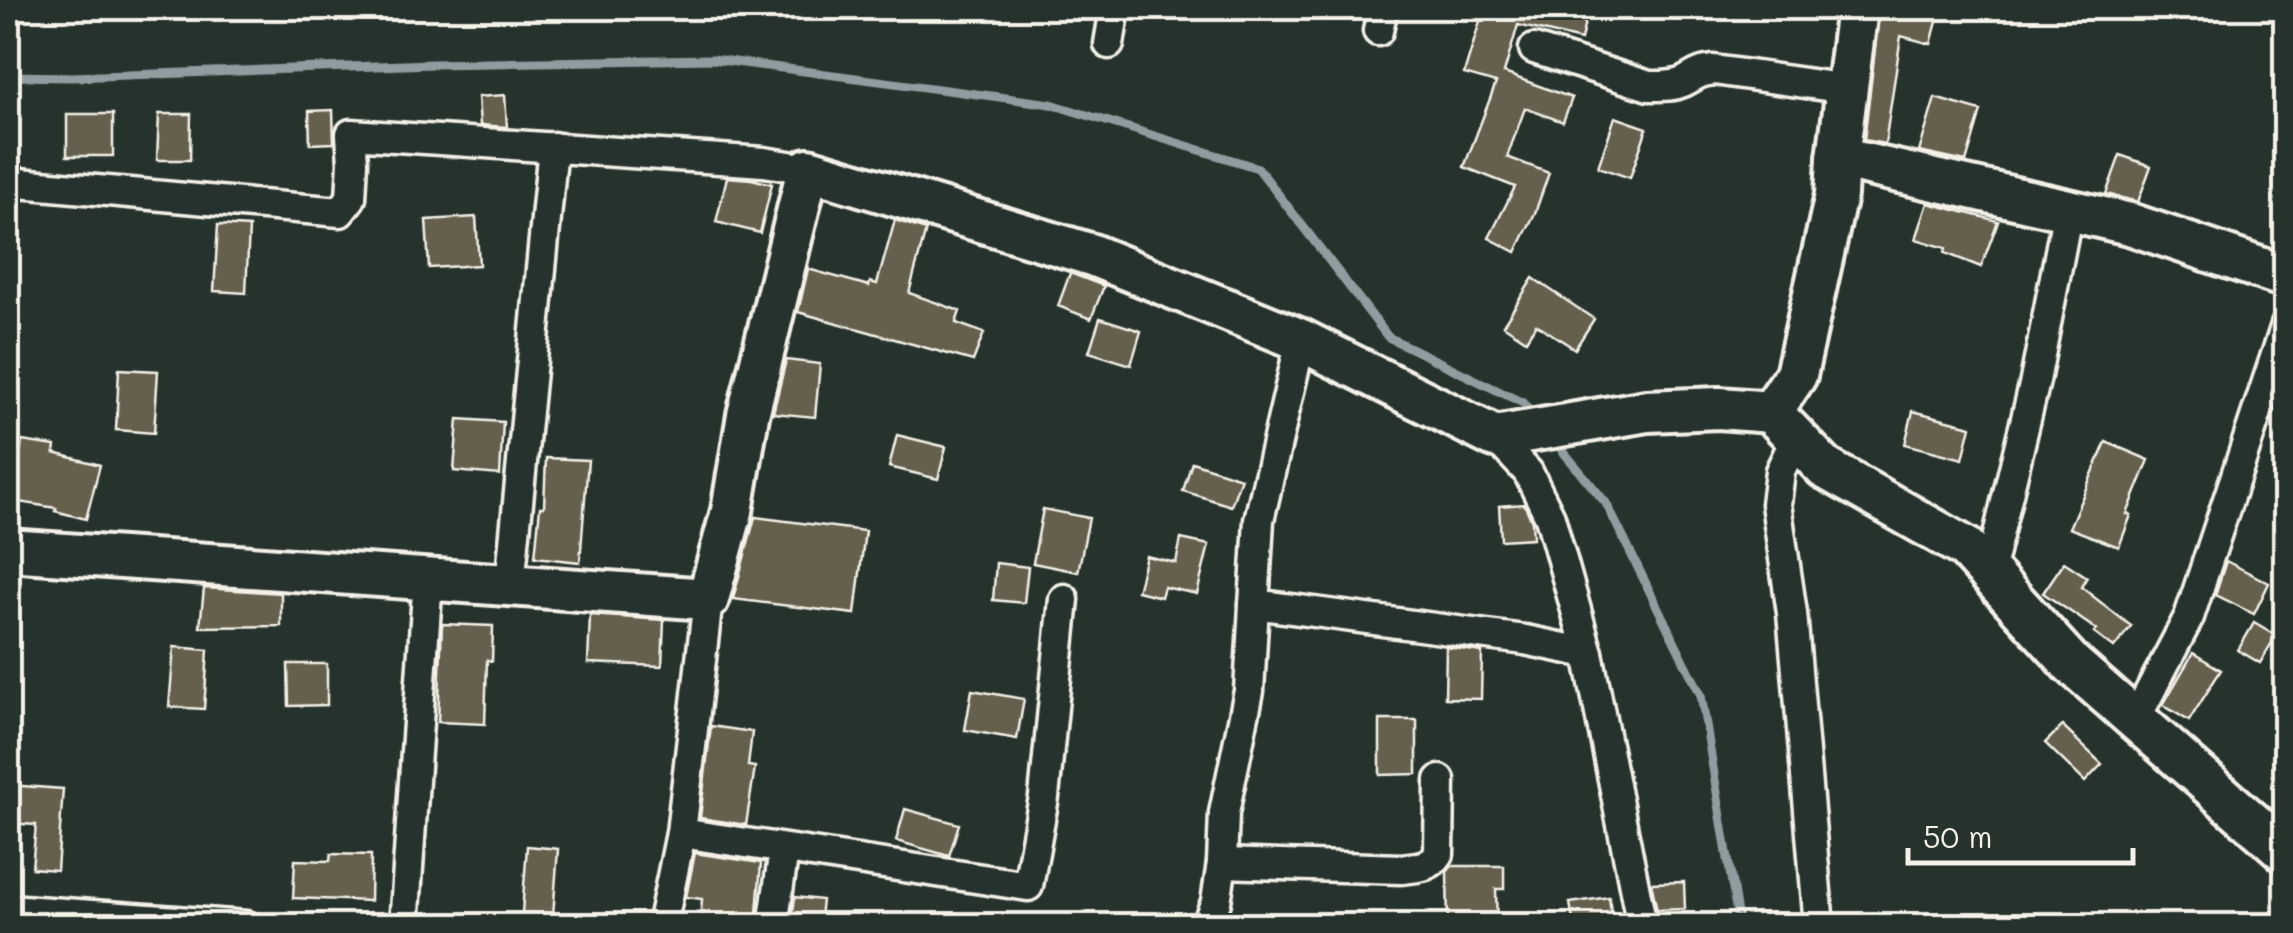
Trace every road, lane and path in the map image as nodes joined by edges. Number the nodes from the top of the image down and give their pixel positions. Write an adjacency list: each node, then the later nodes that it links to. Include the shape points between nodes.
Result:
1 (1116, 8): 3 (street)
2 (1857, 8): 5 (street)
3 (1109, 44)
4 (1534, 49): 5 (street, via 1649,86 1670,86 1714,70)
5 (1847, 89): 7 (street)
6 (554, 147): 8 (street); 9 (street, via 351,134 350,198 340,212); 19 (street)
7 (1838, 158): 10 (street); 14 (street, via 1836,195)
8 (808, 169): 13 (street, via 1092,255); 20 (street)
9 (8, 182)
10 (2068, 210): 11 (street); 17 (street)
11 (2286, 276)
12 (2286, 325): 24 (street, via 2189,617)
13 (1300, 340): 15 (street); 22 (street, via 1259,520)
14 (1784, 425): 15 (street, via 1719,408 1647,411); 17 (street, via 1824,468 1966,548); 37 (street, via 1776,504)
15 (1495, 437): 23 (street, via 1528,472 1550,517)
16 (8, 550): 18 (street)
17 (1989, 574): 24 (street, via 2072,664)
18 (428, 578): 19 (street); 32 (street)
19 (510, 584): 20 (street)
20 (708, 599): 26 (street)
21 (1064, 599): 28 (street, via 1028,886)
22 (1254, 604): 23 (street); 29 (street, via 1249,691 1224,812)
23 (1588, 653): 36 (street)
24 (2136, 720): 27 (street)
25 (1440, 780): 29 (street, via 1439,854 1424,866)
26 (681, 833): 28 (street); 33 (street)
27 (2283, 840)
28 (784, 850): 34 (street)
29 (1222, 863): 35 (street)
30 (8, 909): 31 (street)
31 (247, 926)
32 (404, 926)
33 (662, 926)
34 (773, 926)
35 (1206, 926)
36 (1642, 926)
37 (1819, 926)

